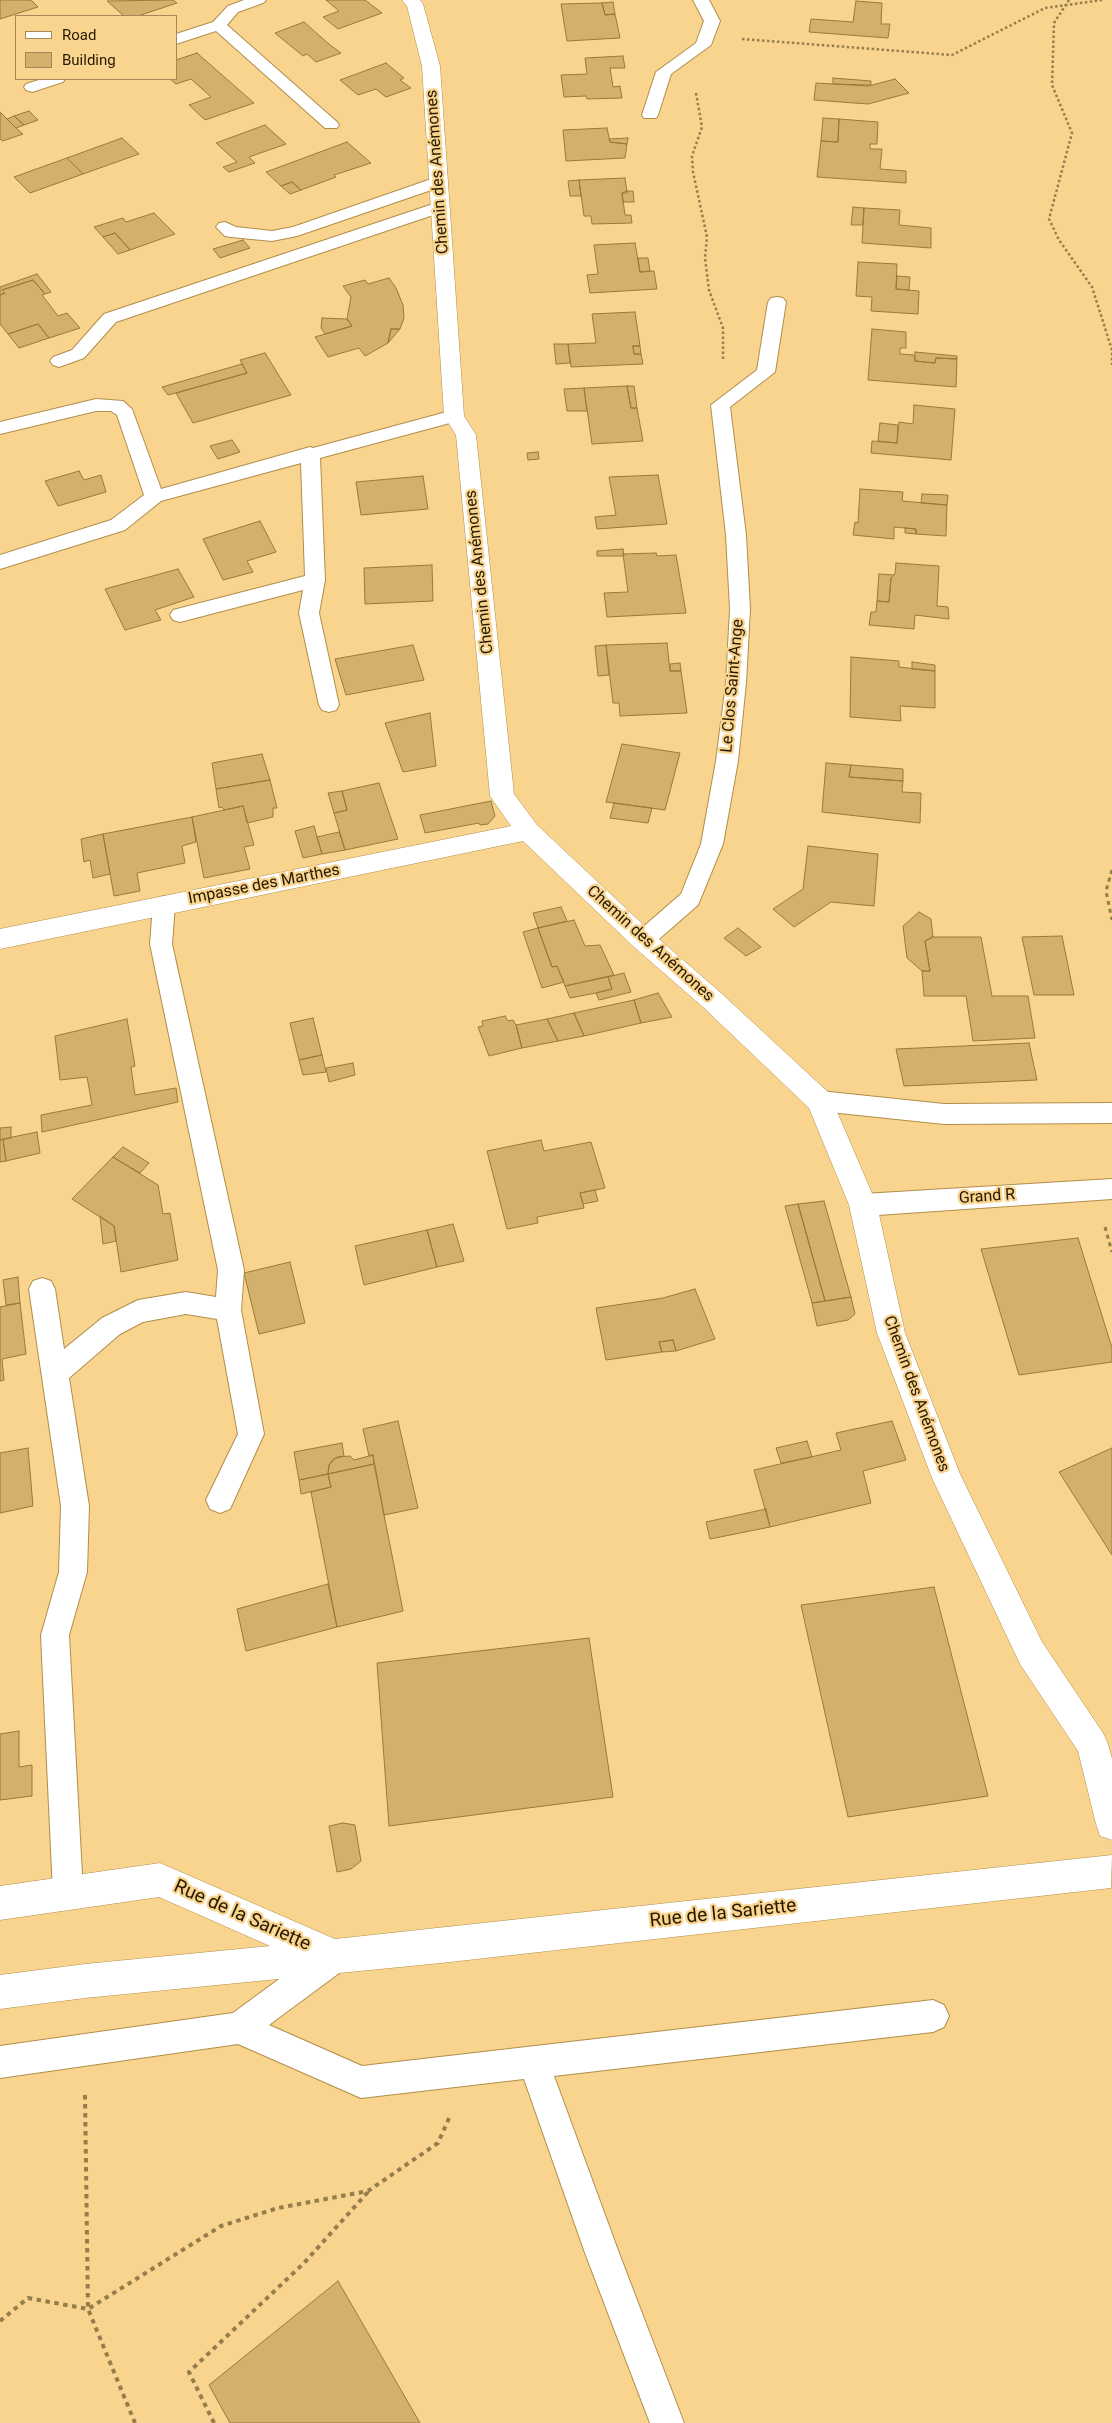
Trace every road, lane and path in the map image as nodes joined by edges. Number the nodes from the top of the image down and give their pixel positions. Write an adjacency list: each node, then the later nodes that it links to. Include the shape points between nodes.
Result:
1 (258, 0): 7 (lane, via 233,9)
2 (410, 0): 14 (street, Chemin des Anémones, via 415,4 431,66)
3 (700, 0): 9 (lane, via 712,21)
4 (1068, 0): 6 (path)
5 (1102, 0): 6 (path)
6 (1066, 4): 9 (path, via 1045,8 952,55); 19 (path, via 1054,23 1052,85 1072,133 1049,220 1092,287 1112,350)
7 (218, 25): 8 (lane); 13 (lane)
8 (178, 38)
9 (705, 41): 12 (lane, via 664,72); 20 (path, via 695,88 702,127 692,156 707,237 705,258 709,290 723,328)
10 (54, 80): 11 (lane)
11 (32, 87)
12 (650, 115)
13 (331, 125)
14 (437, 182): 15 (street, Chemin des Anémones); 16 (lane, via 297,231 272,236 247,235 231,232)
15 (439, 207): 18 (lane, via 110,318 78,354); 21 (street, Chemin des Anémones)
16 (224, 226)
17 (777, 302): 20 (lane, via 766,372)
18 (59, 361)
19 (1112, 365)
20 (720, 405): 34 (lane, Le Clos Saint-Ange, via 736,535 740,609 727,761 712,844 690,899)
21 (454, 416): 23 (lane); 29 (street, Chemin des Anémones, via 466,435 502,796)
22 (0, 428): 24 (lane, via 96,405 116,405 125,413)
23 (310, 453): 24 (lane); 26 (lane)
24 (154, 497): 25 (lane, via 118,525)
25 (0, 562)
26 (315, 580): 27 (lane); 28 (lane, via 309,613)
27 (180, 615)
28 (329, 705)
29 (528, 831): 31 (street, Impasse des Marthes); 34 (street, Chemin des Anémones)
30 (1112, 870): 32 (path, via 1106,891)
31 (164, 905): 33 (street, Impasse des Marthes); 40 (lane, via 161,944 231,1270)
32 (1112, 920)
33 (0, 939)
34 (643, 940): 35 (street, Chemin des Anémones)
35 (820, 1101): 36 (lane, via 944,1114); 38 (street, Chemin des Anémones)
36 (1112, 1113)
37 (1112, 1189): 38 (lane, Grand R)
38 (863, 1204): 43 (street, Chemin des Anémones, via 891,1333 947,1478 1032,1654 1092,1744)
39 (42, 1289): 41 (lane)
40 (228, 1310): 41 (lane, via 186,1303 138,1310 111,1326); 42 (lane, via 251,1434)
41 (55, 1373): 45 (lane, via 75,1506 73,1572 55,1636)
42 (220, 1500)
43 (1112, 1824)
44 (1112, 1870): 47 (street, Rue de la Sariette)
45 (68, 1894): 46 (street, Rue de la Sariette); 47 (street, Rue de la Sariette, via 160,1880)
46 (0, 1903)
47 (335, 1957): 48 (street, Rue de la Sariette); 50 (lane)
48 (0, 1992)
49 (933, 2016): 53 (lane)
50 (239, 2028): 51 (lane); 54 (lane, via 361,2082)
51 (85, 2050): 52 (lane); 56 (path)
52 (0, 2062)
53 (534, 2063): 54 (lane); 60 (lane)
54 (470, 2071): 55 (path, via 438,2143)
55 (368, 2191): 56 (path, via 278,2208 221,2226); 59 (path, via 304,2263 189,2372)
56 (88, 2309): 57 (path, via 28,2298); 58 (path)
57 (0, 2321)
58 (135, 2423)
59 (214, 2423)
60 (667, 2423)

